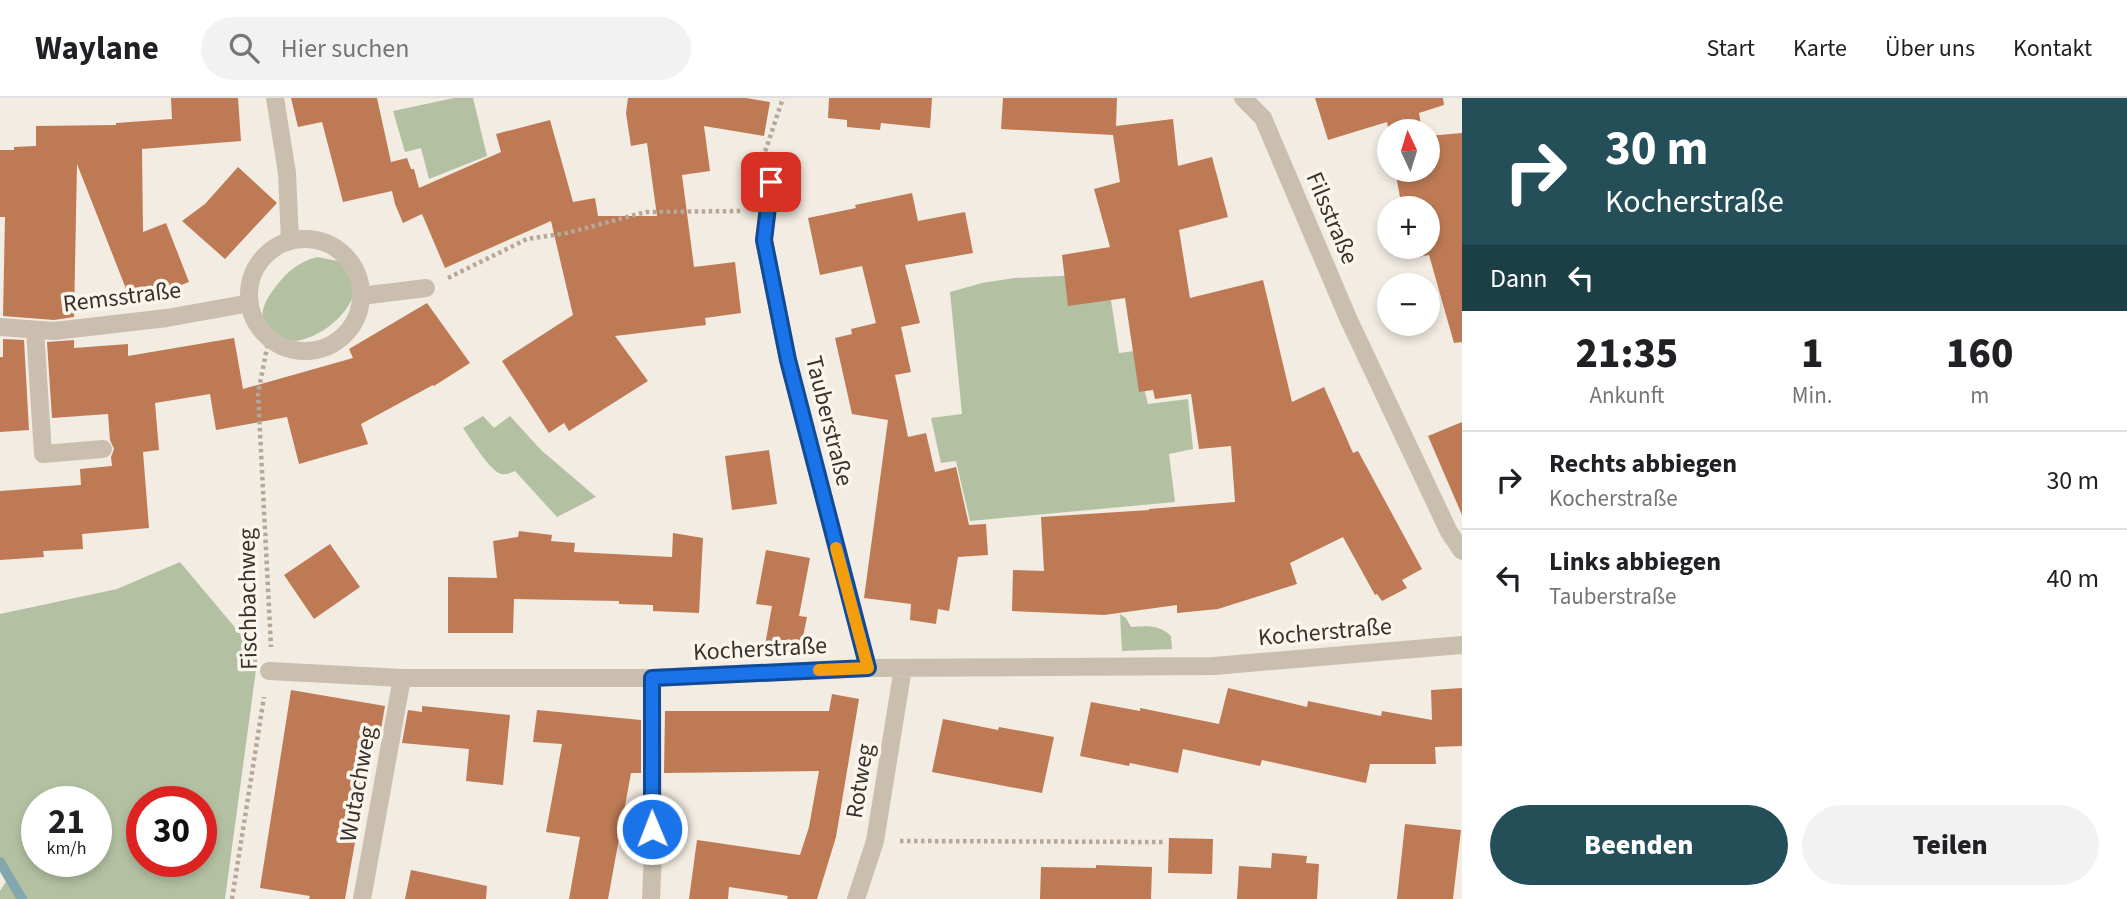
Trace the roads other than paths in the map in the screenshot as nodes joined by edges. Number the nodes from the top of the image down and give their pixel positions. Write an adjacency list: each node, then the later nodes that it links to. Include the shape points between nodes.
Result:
1 (275, 98): 4 (street, via 287,173)
2 (1243, 98): 11 (street, Filsstraße, via 1263,118 1348,318)
3 (771, 182): 13 (street, Tauberstraße, via 764,240 788,360)
4 (290, 241): 6 (street, via 322,241 338,250 359,278); 7 (street, via 258,264 249,290)
5 (426, 288): 6 (street)
6 (361, 296): 7 (street, via 350,329 337,342 303,351 269,338)
7 (250, 303): 9 (street, Remsstraße, via 155,319)
8 (0, 327): 9 (street, Remsstraße)
9 (35, 330): 10 (street, via 43,454)
10 (103, 449)
11 (1462, 551)
12 (1462, 645): 14 (street, Kocherstraße, via 1214,666)
13 (868, 668): 14 (street, Kocherstraße); 17 (street, Kocherstraße)
14 (903, 668): 20 (street, Rotweg, via 875,841)
15 (269, 671): 16 (street, Kocherstraße)
16 (402, 678): 17 (street, Kocherstraße); 18 (street, Wutachweg)
17 (652, 678): 19 (street)
18 (362, 899)
19 (651, 899)
20 (856, 899)

